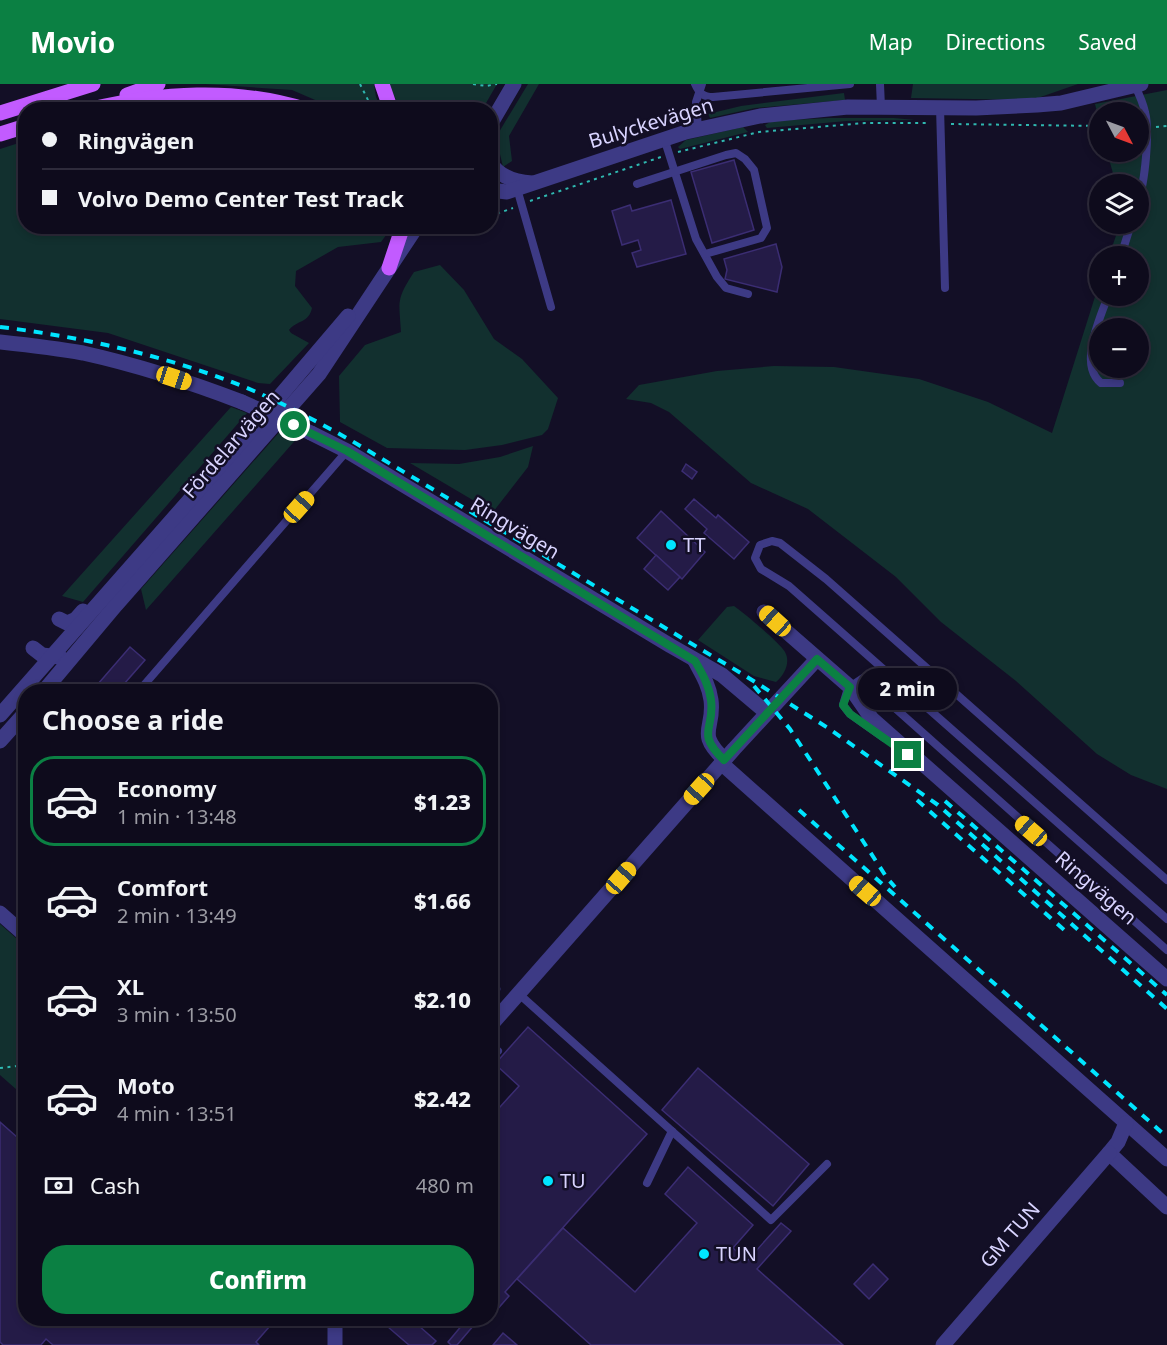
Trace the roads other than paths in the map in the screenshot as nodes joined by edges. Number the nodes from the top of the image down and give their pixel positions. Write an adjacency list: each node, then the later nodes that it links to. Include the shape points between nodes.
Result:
1 (93, 84): 10 (main road)
2 (158, 84): 11 (main road)
3 (382, 84): 14 (main road)
4 (514, 84): 18 (street)
5 (850, 84): 8 (lane, via 712,97)
6 (880, 84): 16 (lane)
7 (1138, 85): 9 (street, Bulyckevägen); 26 (lane, via 1147,124)
8 (698, 87): 21 (lane)
9 (1101, 89): 17 (street, Bulyckevägen, via 1061,103)
10 (35, 102)
11 (105, 102)
12 (125, 102): 13 (main road, via 201,93)
13 (272, 102)
14 (388, 102)
15 (18, 107): 19 (main road)
16 (881, 107): 17 (street, Bulyckevägen); 21 (street, Bulyckevägen, via 781,113)
17 (940, 108): 35 (lane)
18 (498, 111)
19 (0, 113)
20 (18, 128): 22 (main road)
21 (698, 128): 23 (street, Bulyckevägen)
22 (0, 134)
23 (664, 138): 24 (lane); 29 (street, Bulyckevägen)
24 (674, 171): 27 (lane); 33 (lane); 33 (lane, via 736,153 754,170 765,234)
25 (498, 172): 29 (street)
26 (1144, 174)
27 (637, 184)
28 (498, 191): 29 (street, Bulyckevägen)
29 (523, 192): 30 (street, Bulyckevägen); 38 (lane)
30 (498, 200)
31 (400, 234): 34 (main road)
32 (412, 234): 34 (street, Fördelarvägen)
33 (705, 254): 36 (lane, via 722,285)
34 (389, 268): 42 (street, Fördelarvägen); 45 (street, Fördelarvägen, via 320,374)
35 (945, 288)
36 (748, 294)
37 (1104, 306): 40 (lane, via 1095,332 1090,368 1101,383)
38 (551, 307)
39 (0, 342): 41 (street, Ringvägen, bridge, via 71,351 141,367 242,402)
40 (1120, 383)
41 (347, 451): 49 (street, Ringvägen); 52 (lane)
42 (106, 595): 44 (street, Fördelarvägen, via 94,599 76,619 67,623); 47 (street, Fördelarvägen)
43 (764, 612): 48 (street, Ringvägen)
44 (59, 619)
45 (90, 638): 46 (street, Fördelarvägen); 51 (street, Fördelarvägen)
46 (70, 653): 47 (street, Fördelarvägen); 50 (street)
47 (52, 656): 50 (street, Fördelarvägen); 50 (street, via 33,648)
48 (817, 659): 53 (street, Ringvägen); 56 (street)
49 (695, 661): 56 (street, Ringvägen, via 729,680); 60 (street, via 708,683 712,702 708,738)
50 (32, 680)
51 (50, 684)
52 (145, 684)
53 (850, 687): 65 (lane, via 863,678); 66 (street, Ringvägen, via 872,719)
54 (18, 703): 57 (street)
55 (18, 703): 57 (street)
56 (767, 713): 60 (street)
57 (10, 716): 58 (street); 59 (street)
58 (0, 732)
59 (0, 741)
60 (723, 762): 67 (street); 69 (street)
61 (1167, 880): 63 (lane, via 826,579 780,543 760,545 755,558 761,569 789,586)
62 (0, 913): 64 (street)
63 (1167, 919)
64 (18, 929)
65 (1167, 950)
66 (1167, 979)
67 (519, 994): 68 (street); 70 (lane)
68 (498, 1017)
69 (1126, 1123): 71 (street, GM TUN, via 1124,1133); 72 (street)
70 (672, 1131): 73 (lane, via 771,1220); 74 (lane)
71 (1109, 1153): 75 (street); 78 (street, GM TUN)
72 (1167, 1159)
73 (827, 1164)
74 (647, 1183)
75 (1167, 1207)
76 (335, 1326): 77 (street)
77 (335, 1345)
78 (943, 1345)

